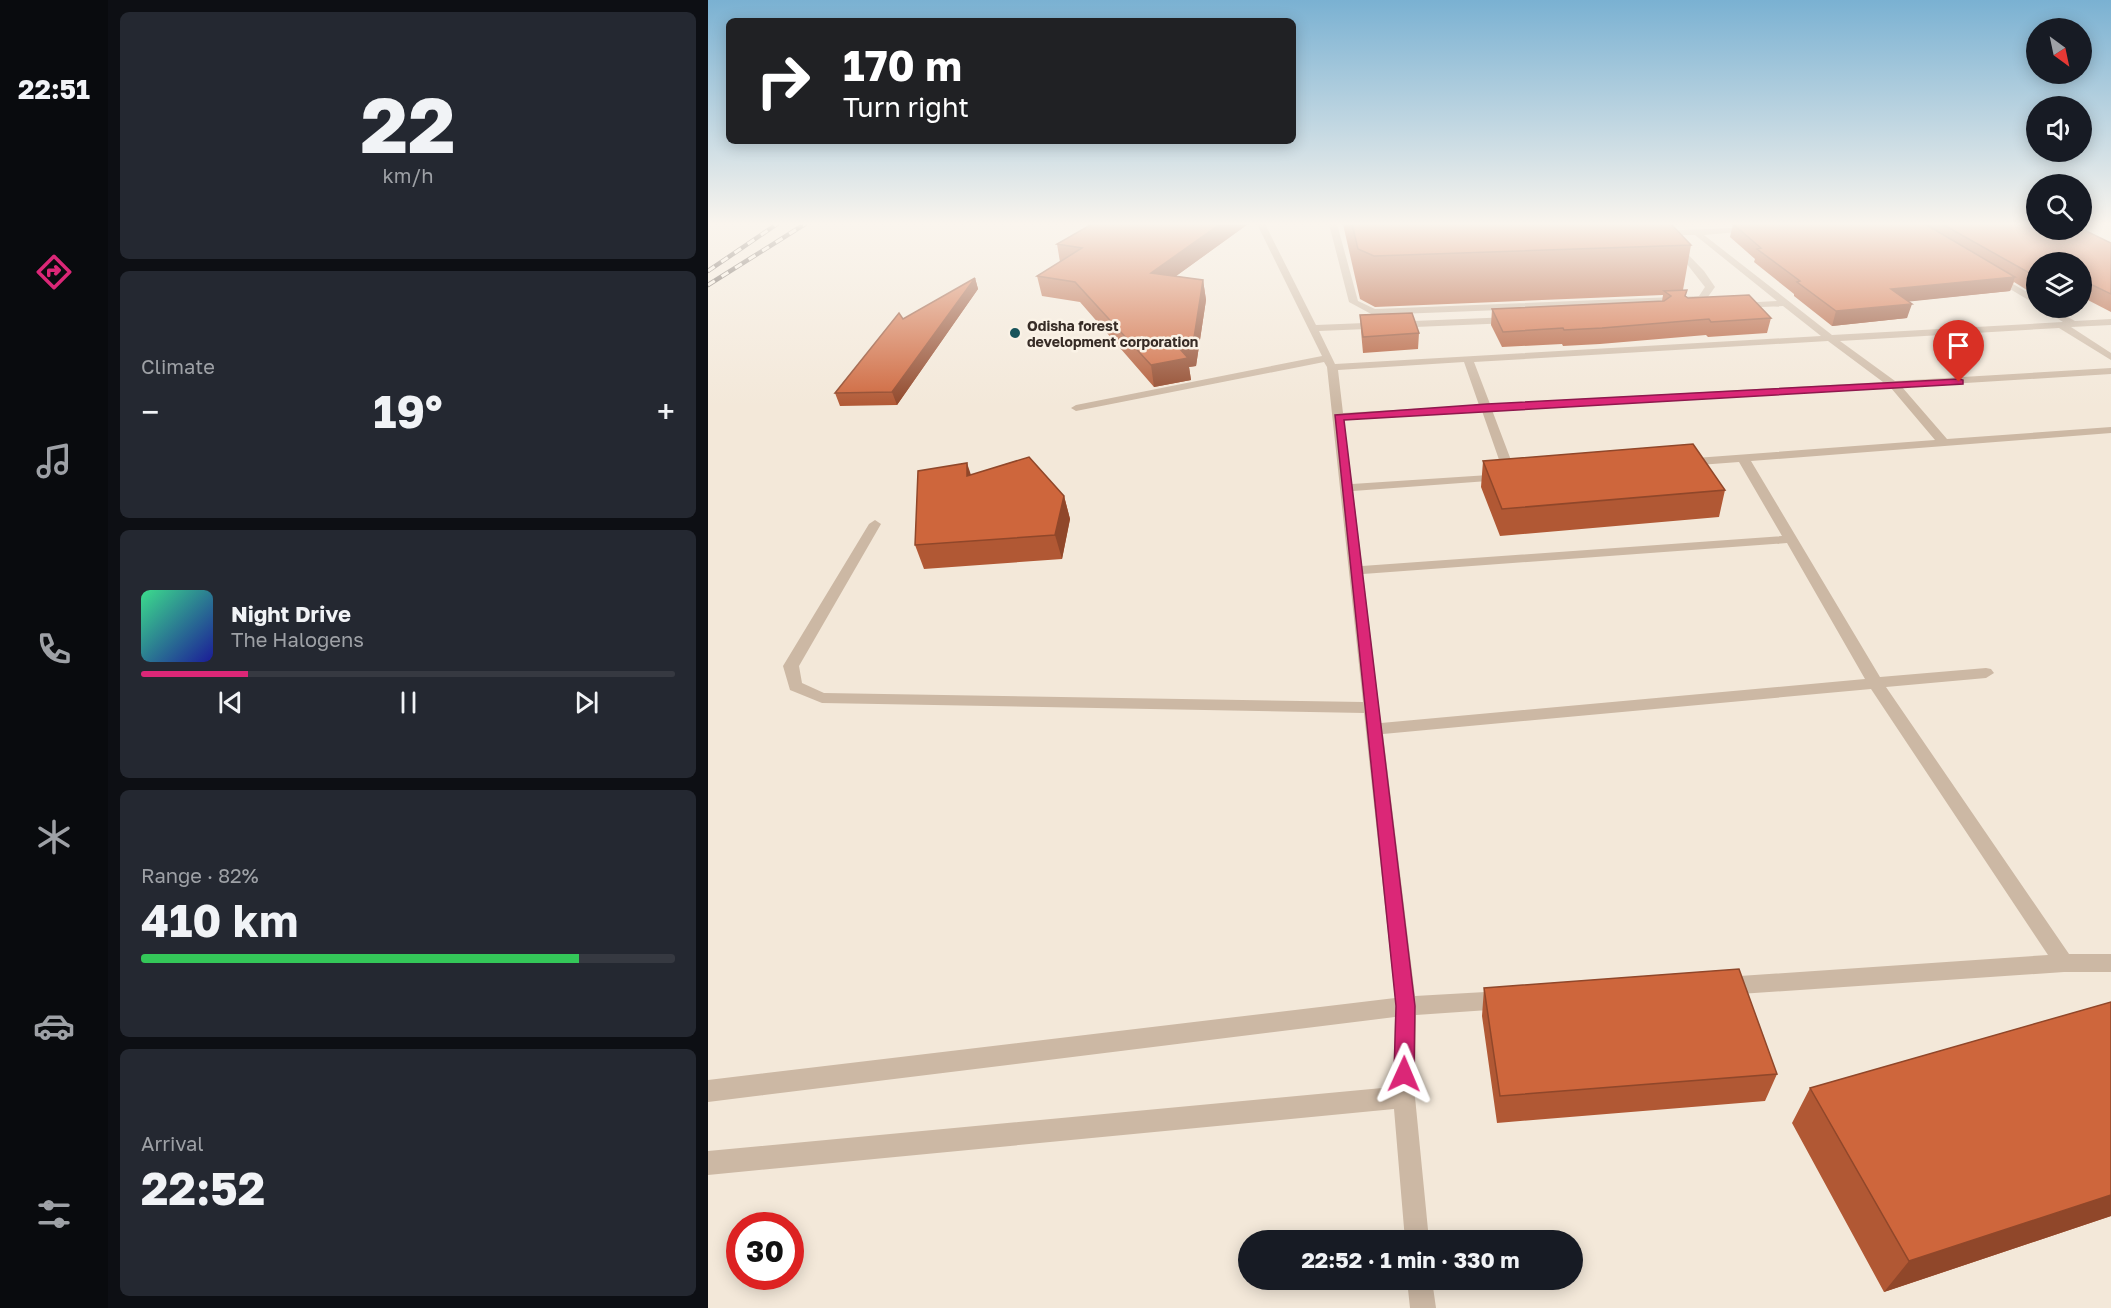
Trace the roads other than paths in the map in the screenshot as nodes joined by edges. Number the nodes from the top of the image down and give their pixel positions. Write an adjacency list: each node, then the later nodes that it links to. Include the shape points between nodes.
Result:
1 (1292, 285): 16 (street)
2 (1349, 285): 3 (street, via 1353,302 1373,312 1702,299)
3 (1708, 285)
4 (1763, 285): 7 (street)
5 (2009, 285): 6 (street)
6 (2026, 295)
7 (1786, 303): 8 (street); 17 (street)
8 (1727, 307)
9 (1703, 308): 10 (street)
10 (1632, 313)
11 (2063, 318): 14 (street)
12 (1526, 319): 16 (street)
13 (2111, 322): 14 (street)
14 (2075, 325): 15 (street)
15 (2063, 326): 17 (street); 18 (street)
16 (1313, 328): 20 (street)
17 (1831, 339): 19 (street); 22 (street)
18 (2111, 357)
19 (1468, 359): 20 (street); 23 (street)
20 (1330, 362): 24 (street); 25 (street)
21 (2111, 371): 22 (street)
22 (1894, 386): 23 (street); 27 (street)
23 (1487, 407): 25 (street); 30 (street, via 1517,475)
24 (1076, 408)
25 (1338, 417): 30 (street)
26 (2111, 430): 27 (street)
27 (1944, 443): 28 (street)
28 (1743, 458): 29 (street); 32 (street)
29 (1673, 463)
30 (1347, 488): 33 (street)
31 (875, 524): 36 (street, via 791,666 795,686 822,698)
32 (1792, 539): 33 (street); 35 (street)
33 (1356, 570): 36 (street)
34 (1986, 673): 35 (street)
35 (1876, 684): 37 (street); 38 (street)
36 (1372, 708): 37 (street)
37 (1375, 729): 42 (street)
38 (2064, 963): 39 (street); 40 (street)
39 (2111, 963)
40 (1702, 987)
41 (1524, 998): 42 (street)
42 (1406, 1006): 43 (street); 44 (street)
43 (708, 1091)
44 (1404, 1097): 45 (street); 46 (street)
45 (708, 1163)
46 (1416, 1230)
47 (1421, 1290): 48 (street)
48 (1423, 1308)

